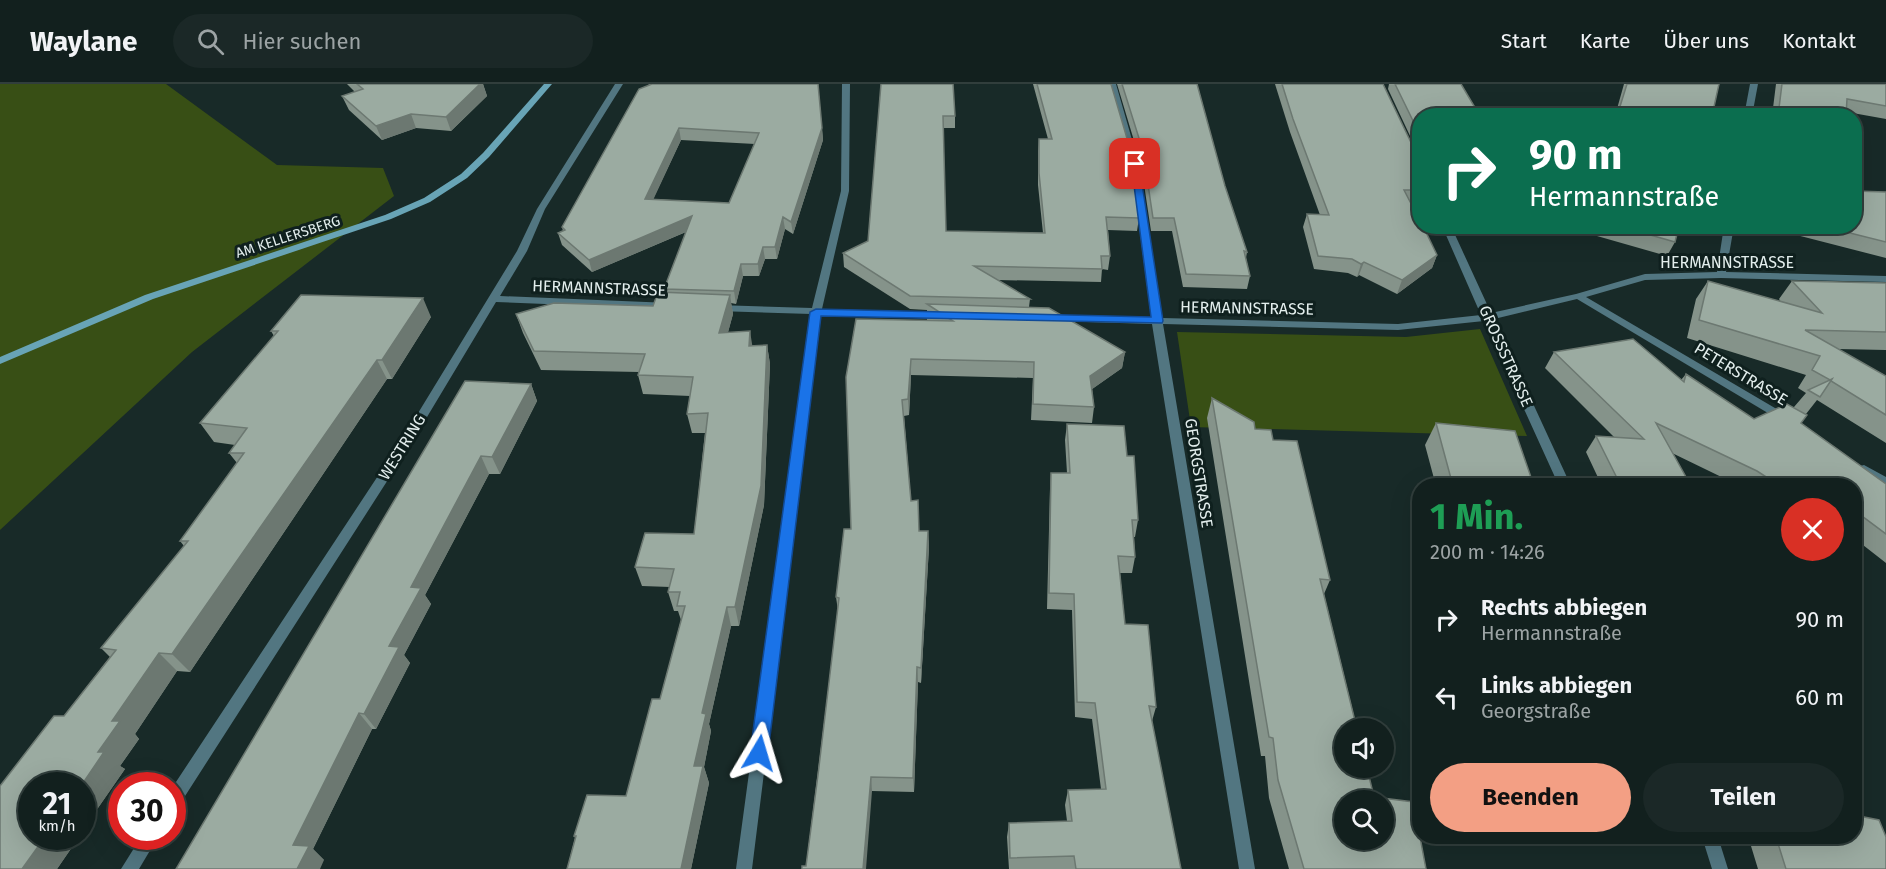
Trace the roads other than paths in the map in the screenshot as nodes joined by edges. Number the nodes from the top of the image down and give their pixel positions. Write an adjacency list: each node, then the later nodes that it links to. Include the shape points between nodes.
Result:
1 (548, 84): 20 (main road, AM KELLERSBERG, via 486,155 464,176 427,200 321,241 149,297)
2 (620, 84): 12 (street, WESTRING, via 541,209)
3 (846, 84): 15 (street, via 845,191)
4 (1112, 84): 19 (street, GEORGSTRASSE, via 1135,164)
5 (1754, 84): 6 (street)
6 (1750, 108)
7 (1450, 234): 17 (street, GROSSSTRASSE)
8 (1728, 234): 9 (street)
9 (1721, 275): 10 (street, HERMANNSTRASSE); 11 (street, HERMANNSTRASSE, via 1645,277)
10 (1886, 279)
11 (1578, 296): 17 (street, HERMANNSTRASSE); 21 (street, PETERSTRASSE)
12 (493, 299): 13 (street, HERMANNSTRASSE); 25 (street, WESTRING, via 405,444)
13 (684, 307)
14 (708, 308): 15 (street)
15 (816, 312): 16 (street); 29 (street)
16 (957, 316)
17 (1488, 317): 19 (street, HERMANNSTRASSE, via 1398,327); 23 (street, GROSSSTRASSE)
18 (1040, 318): 19 (street, HERMANNSTRASSE)
19 (1157, 321): 30 (street, GEORGSTRASSE)
20 (0, 361)
21 (1796, 426)
22 (1851, 460): 24 (street)
23 (1561, 478)
24 (1886, 483)
25 (186, 780)
26 (1712, 844): 31 (street)
27 (141, 850): 28 (street)
28 (129, 869)
29 (744, 869)
30 (1247, 869)
31 (1720, 869)

